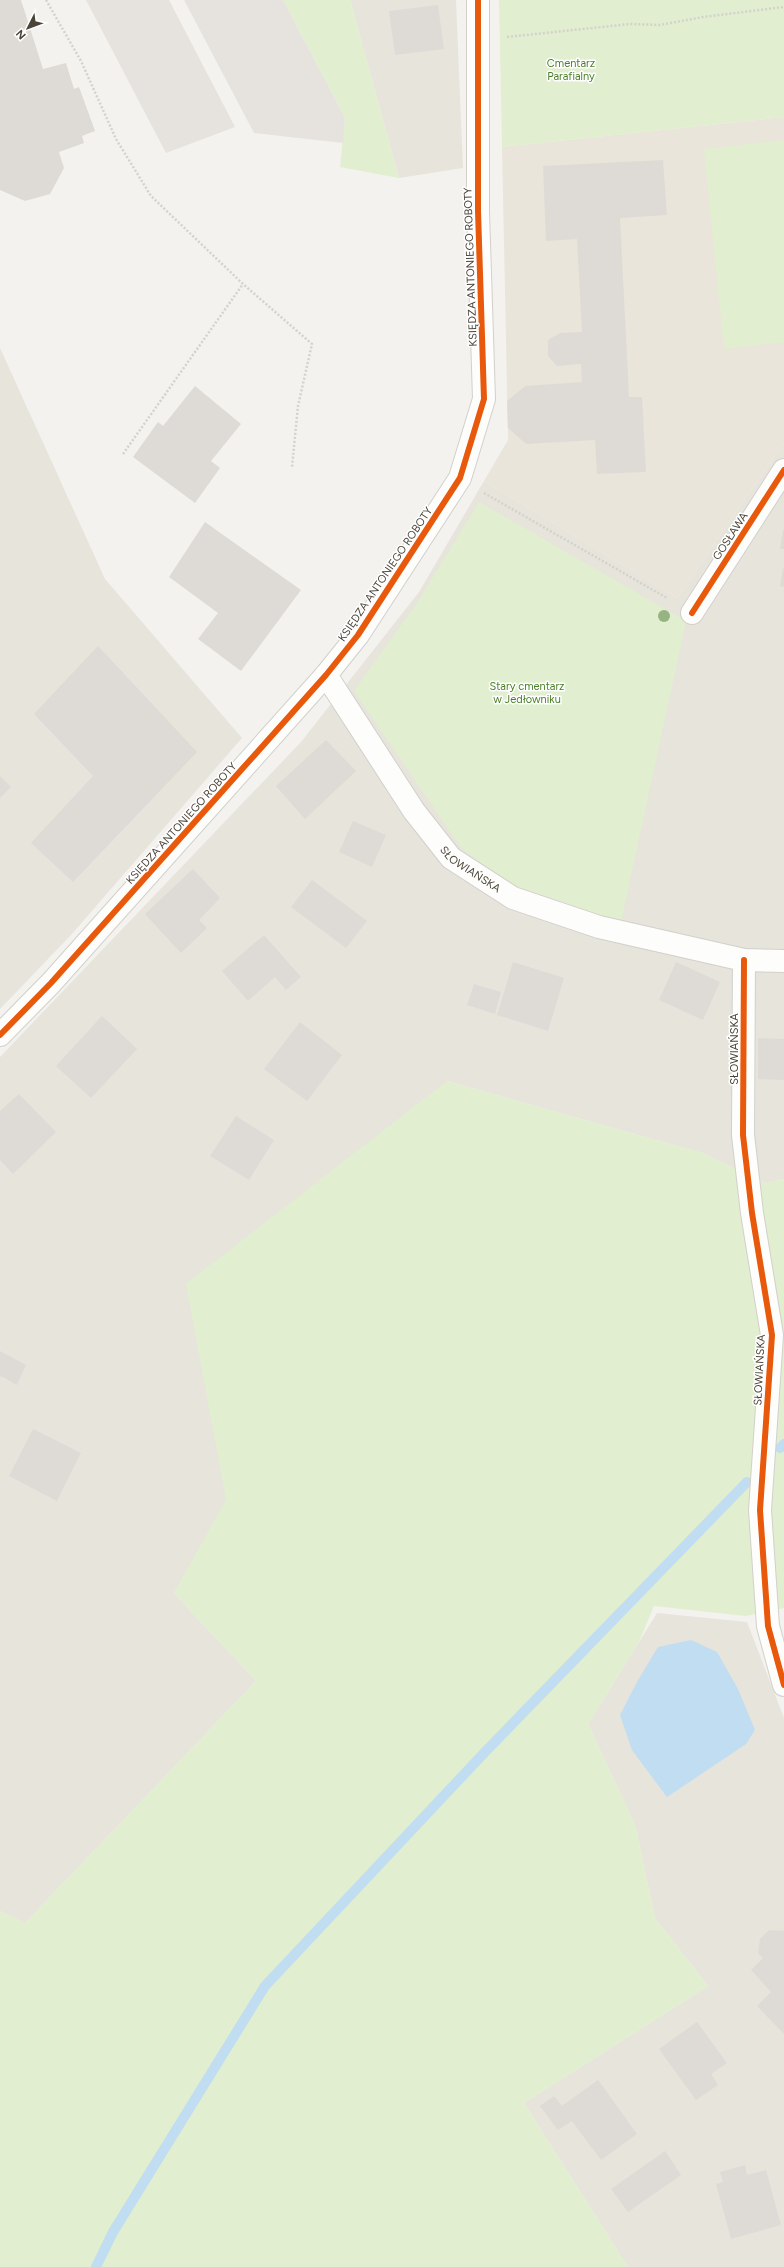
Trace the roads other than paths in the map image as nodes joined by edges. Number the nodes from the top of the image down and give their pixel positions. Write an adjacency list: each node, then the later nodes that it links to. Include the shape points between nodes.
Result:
1 (478, 0): 4 (street, KSIĘDZA ANTONIEGO ROBOTY, via 478,211 484,399 460,478 358,635)
2 (784, 470): 3 (street, GOSŁAWA)
3 (692, 613)
4 (326, 675): 5 (street, SŁOWIAŃSKA, via 414,811 451,858 513,898 599,927); 7 (street, KSIĘDZA ANTONIEGO ROBOTY, via 51,983)
5 (744, 960): 6 (street, SŁOWIAŃSKA); 8 (street, SŁOWIAŃSKA, via 743,1135 752,1213 772,1336 760,1510 768,1626)
6 (784, 961)
7 (0, 1035)
8 (784, 1685)

